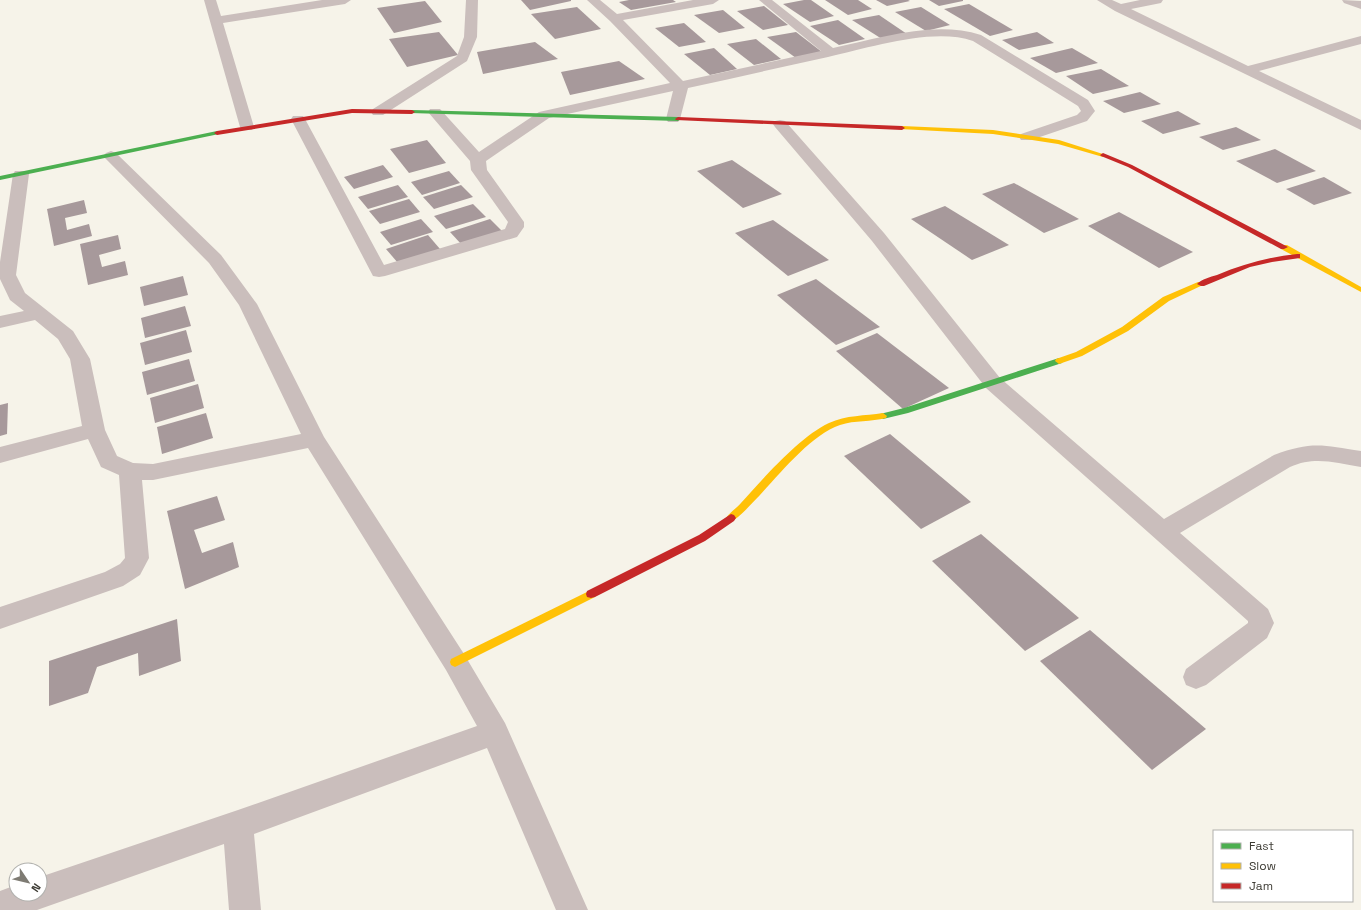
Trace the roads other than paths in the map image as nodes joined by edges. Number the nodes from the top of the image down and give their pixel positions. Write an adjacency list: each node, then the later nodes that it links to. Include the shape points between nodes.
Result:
1 (210, 0): 13 (street)
2 (345, 0): 13 (street)
3 (472, 0): 18 (street, via 472,37 462,58)
4 (593, 0): 12 (street)
5 (712, 0): 12 (street)
6 (765, 0): 15 (street)
7 (1103, 0): 11 (street)
8 (1157, 0): 11 (street)
9 (1348, 0): 10 (street)
10 (1361, 5)
11 (1119, 8): 16 (street)
12 (614, 18): 17 (street)
13 (216, 20): 25 (street)
14 (1361, 40): 16 (street)
15 (830, 52): 17 (street); 26 (street, via 946,32 962,33 977,38 1083,103 1088,111 1082,118)
16 (1247, 70): 24 (street)
17 (681, 87): 20 (street); 22 (street)
18 (378, 112): 19 (street); 21 (street, via 352,111)
19 (435, 112): 20 (street); 28 (street)
20 (544, 116): 22 (street); 28 (street)
21 (298, 119): 25 (street); 28 (street, via 379,272 511,233 516,227 516,222 479,170)
22 (674, 119): 23 (street)
23 (780, 124): 26 (street, via 993,132); 35 (street, via 878,237)
24 (1361, 126)
25 (247, 128): 27 (street)
26 (1026, 136): 31 (street, via 1097,152 1130,166)
27 (111, 156): 29 (street); 37 (street, via 215,259 232,280 248,304)
28 (478, 160)
29 (21, 174): 30 (street); 33 (street, via 7,275 17,296)
30 (0, 178)
31 (1298, 256): 32 (street); 35 (street, via 1274,258 1242,266 1166,299 1125,329 1079,354)
32 (1361, 290)
33 (40, 313): 34 (street); 36 (street, via 66,335 80,358)
34 (0, 322)
35 (993, 383): 41 (street); 43 (street, via 905,411 880,417 848,419 831,425 790,458 739,512 702,538)
36 (94, 430): 38 (street); 40 (street, via 109,461)
37 (314, 439): 40 (street, via 153,472); 43 (street)
38 (0, 455)
39 (1361, 459): 41 (street, via 1316,452 1300,454 1282,461)
40 (130, 471): 42 (street, via 136,558 129,571 114,579)
41 (1162, 532): 44 (street, via 1259,616 1261,623 1258,630)
42 (0, 618)
43 (455, 662): 45 (street)
44 (1196, 677)
45 (495, 732): 46 (street); 51 (street)
46 (238, 825): 47 (street); 50 (street)
47 (48, 890)
48 (14, 902): 49 (street)
49 (0, 907)
50 (245, 910)
51 (572, 910)

